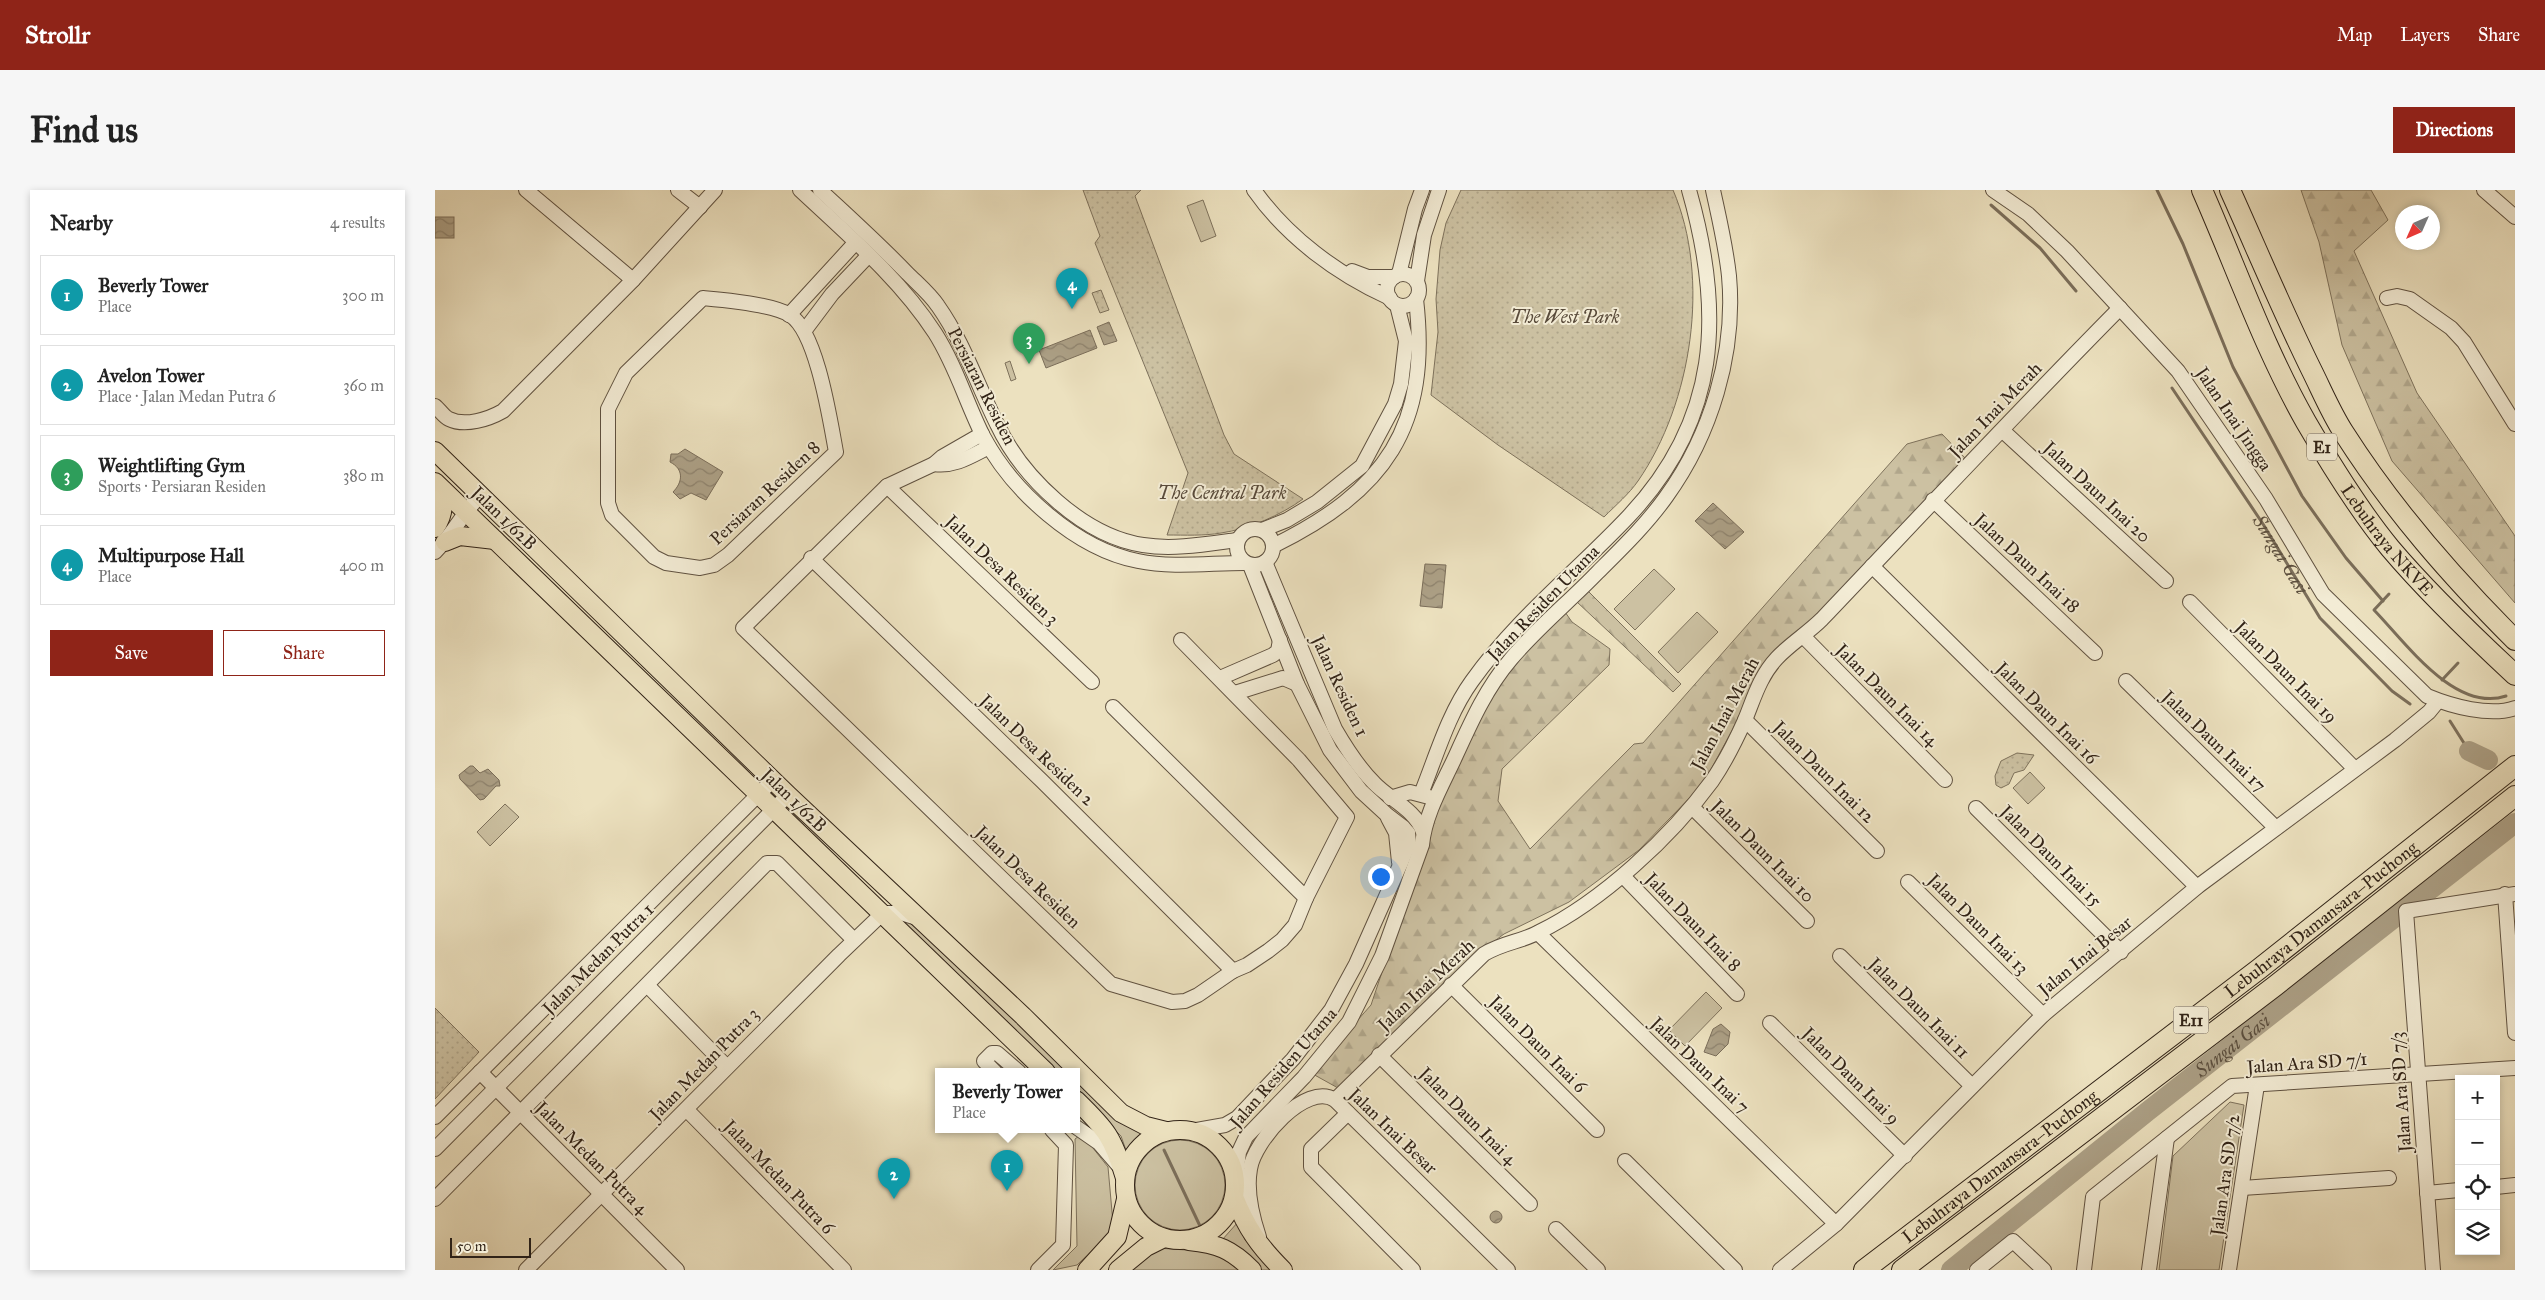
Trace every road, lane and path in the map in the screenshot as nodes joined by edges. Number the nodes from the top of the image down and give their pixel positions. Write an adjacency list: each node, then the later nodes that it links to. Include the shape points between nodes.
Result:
1 (526, 190): 21 (street)
2 (678, 190): 15 (street)
3 (715, 190): 15 (street)
4 (800, 190): 17 (street, Persiaran Residen)
5 (820, 190): 50 (street, Persiaran Residen, via 935,302 963,347 1005,441 1032,478 1051,496 1090,525 1130,542 1161,546)
6 (1253, 190): 19 (street, via 1293,236)
7 (1422, 190): 20 (street)
8 (1439, 190): 22 (street, via 1424,235)
9 (1689, 190): 31 (street, Jalan Residen Utama, via 1703,243 1710,309 1711,335)
10 (1713, 190): 32 (street, Jalan Residen Utama, via 1729,284 1726,353)
11 (1993, 190): 28 (street, Jalan Inai Jingga, via 2028,214)
12 (2202, 190): 63 (highway, Lebuhraya NKVE / E1, via 2275,360 2305,421 2344,483 2390,548)
13 (2230, 190): 61 (highway, Lebuhraya NKVE / E1, via 2292,329 2343,432 2418,537)
14 (2485, 190): 16 (street)
15 (700, 207): 21 (street)
16 (2515, 217)
17 (855, 243): 18 (street, Persiaran Residen); 23 (street)
18 (868, 256): 24 (street); 38 (street, Persiaran Residen, via 910,300 936,335 956,371)
19 (1335, 266): 20 (street, via 1368,276); 27 (street)
20 (1397, 276): 22 (street, via 1409,275); 27 (street, via 1388,287)
21 (633, 280): 34 (street, via 503,411 467,422 449,420)
22 (1417, 281): 26 (street)
23 (818, 282): 24 (street); 29 (street)
24 (832, 294): 30 (street)
25 (2387, 298): 35 (street, via 2397,296 2410,300 2451,328 2464,342)
26 (1416, 300): 27 (street, via 1408,305); 51 (street, via 1419,354 1415,387 1391,456 1349,499 1315,523)
27 (1393, 301): 47 (street, via 1406,341 1401,384 1395,404 1362,466 1317,502)
28 (2120, 308): 37 (street, Jalan Inai Merah); 69 (street, Jalan Inai Jingga, via 2178,371 2266,499 2323,594 2419,690)
29 (789, 315): 30 (street, Persiaran Residen 8); 30 (street, Persiaran Residen 8, via 761,306 703,298 626,373 608,409 608,503 612,514 653,557 692,567 714,565 836,452 822,384)
30 (805, 330)
31 (1701, 393): 32 (street); 78 (street, Jalan Residen Utama, via 1671,462 1652,489 1512,632 1473,680 1456,706)
32 (1716, 397): 82 (street, Jalan Residen Utama, via 1689,463 1666,498 1620,550 1511,659 1482,699)
33 (2515, 398): 35 (street)
34 (435, 406)
35 (2504, 408): 36 (street)
36 (2515, 424)
37 (2003, 431): 45 (street, Jalan Inai Merah); 56 (street, Jalan Daun Inai 20)
38 (982, 434): 39 (street, Persiaran Residen); 41 (street, Jalan Desa Residen, via 941,457)
39 (989, 447): 41 (street, Jalan Desa Residen, via 946,466); 54 (street, Persiaran Residen, via 1009,475 1053,518 1083,540 1107,552 1157,564)
40 (435, 451): 44 (main road, Jalan 1/62B)
41 (935, 464): 43 (street, Jalan Desa Residen)
42 (435, 482): 46 (main road, Jalan 1/62B); 48 (main road, via 443,506)
43 (887, 486): 52 (street, Jalan Desa Residen); 66 (street, Jalan Desa Residen 3)
44 (481, 494): 46 (street); 75 (main road, Jalan 1/62B)
45 (1933, 500): 55 (street, Jalan Inai Merah); 62 (street, Jalan Daun Inai 18)
46 (465, 511): 48 (street); 49 (main road, Jalan 1/62B)
47 (1262, 530): 50 (street, via 1245,531); 51 (street, via 1270,537)
48 (437, 538): 49 (main road, via 460,536)
49 (495, 540): 77 (main road, Jalan 1/62B)
50 (1237, 540): 54 (street, via 1237,553)
51 (1273, 546): 53 (street, via 1270,558)
52 (811, 558): 104 (street, Jalan Desa Residen 2, via 1043,781); 104 (street, Jalan Desa Residen, via 743,628 1111,984 1172,1002 1185,1001)
53 (1265, 562): 54 (street); 81 (street, Jalan Residen 1, via 1335,729 1358,765)
54 (1247, 564): 60 (street, Jalan Residen 1)
55 (1872, 566): 58 (street, Jalan Inai Merah); 94 (street, Jalan Daun Inai 16)
56 (2166, 581)
57 (2190, 602): 74 (street, Jalan Daun Inai 19)
58 (1803, 636): 72 (street, Jalan Inai Merah, via 1771,665 1755,691); 76 (street, Jalan Daun Inai 14)
59 (1181, 640): 64 (street, Jalan Desa Residen)
60 (1280, 640): 64 (street, via 1278,651 1273,655); 67 (street, Jalan Residen 1)
61 (2515, 640)
62 (2095, 653)
63 (2509, 670)
64 (1220, 678): 68 (street, Jalan Desa Residen)
65 (2126, 681): 87 (street, Jalan Daun Inai 17)
66 (1092, 682)
67 (1297, 684): 68 (street, via 1283,678); 86 (street, Jalan Residen 1, via 1342,769)
68 (1235, 692): 96 (street, Jalan Desa Residen, via 1347,817)
69 (2437, 701): 71 (street, via 2491,711); 74 (street, Jalan Inai Besar, via 2429,712)
70 (1113, 708): 96 (street)
71 (2515, 708)
72 (1745, 720): 83 (street, Jalan Inai Merah, via 1713,779); 90 (street, Jalan Daun Inai 12)
73 (2515, 766): 168 (highway, Lebuhraya Damansara–Puchong / E11, via 2259,969)
74 (2355, 769): 87 (street, Jalan Inai Besar)
75 (773, 780): 77 (street, Jalan Medan Putra 1); 79 (main road, Jalan 1/62B)
76 (1945, 780)
77 (760, 794): 84 (main road, Jalan 1/62B); 118 (street, Jalan Medan Putra 1)
78 (1421, 794): 81 (street, via 1403,792); 82 (street)
79 (788, 795): 84 (street, Jalan Medan Putra 1); 98 (main road, Jalan 1/62B)
80 (2515, 796): 169 (highway, Lebuhraya Damansara–Puchong / E11, via 2275,986)
81 (1389, 798): 88 (street, Jalan Residen 1, via 1417,820)
82 (1436, 800): 88 (street, Jalan Residen Utama)
83 (1691, 807): 92 (street, Jalan Inai Merah); 99 (street, Jalan Daun Inai 10)
84 (775, 808): 97 (main road, Jalan 1/62B); 123 (street, Jalan Medan Putra 1)
85 (1976, 808): 102 (street, Jalan Daun Inai 15)
86 (1386, 814): 89 (street, Jalan Residen 1); 91 (street, via 1396,834)
87 (2276, 828): 94 (street, Jalan Inai Besar)
88 (1423, 832): 89 (street); 144 (street, Jalan Residen Utama, via 1422,845 1375,973 1349,1022 1304,1077 1246,1137 1239,1152)
89 (1408, 833): 91 (street, Jalan Residen Utama, via 1409,843)
90 (1877, 851)
91 (1400, 866): 133 (street, Jalan Residen Utama, via 1356,964 1331,1010 1299,1052 1237,1118 1225,1125)
92 (1623, 876): 100 (street, Jalan Inai Merah, via 1585,905); 107 (street, Jalan Daun Inai 8)
93 (1908, 882): 108 (street, Jalan Daun Inai 13)
94 (2197, 887): 102 (street, Jalan Inai Besar)
95 (2510, 894): 110 (street); 120 (street, Jalan Ara SD 7/3, via 2406,911)
96 (1306, 898): 104 (street, Jalan Desa Residen, via 1295,925 1282,940 1247,965)
97 (883, 914): 98 (street, via 901,913); 101 (street, Jalan Medan Putra 3); 115 (main road, Jalan 1/62B)
98 (920, 919): 116 (main road, Jalan 1/62B)
99 (1807, 921)
100 (1538, 933): 105 (street, Jalan Inai Merah, via 1495,947); 151 (street, Jalan Daun Inai 7)
101 (854, 940): 106 (street, via 777,863 767,863); 112 (street, Jalan Medan Putra 3)
102 (2121, 952): 108 (street, Jalan Inai Besar)
103 (1839, 956): 122 (street, Jalan Daun Inai 11)
104 (1233, 970)
105 (1451, 985): 111 (street, Jalan Inai Merah); 131 (street, Jalan Daun Inai 6)
106 (648, 986): 112 (street); 127 (street)
107 (1737, 994)
108 (2043, 1015): 122 (street, Jalan Inai Besar)
109 (1770, 1023): 137 (street, Jalan Daun Inai 9)
110 (2515, 1033)
111 (1379, 1055): 124 (street, Jalan Inai Merah); 150 (street, Jalan Daun Inai 4)
112 (727, 1067): 126 (street, Jalan Medan Putra 3)
113 (991, 1068): 114 (street, via 984,1061 992,1053 997,1053)
114 (1014, 1068)
115 (1042, 1068)
116 (1074, 1068)
117 (2515, 1068): 120 (street, Jalan Ara SD 7/1)
118 (480, 1072): 123 (street, Jalan Medan Putra 4); 129 (street, Jalan Medan Putra 1)
119 (1080, 1073): 132 (main road, Jalan 1/62B, via 1121,1113 1146,1126)
120 (2418, 1074): 121 (street, Jalan Ara SD 7/1); 146 (street, Jalan Ara SD 7/3)
121 (2257, 1085): 135 (street, Jalan Ara SD 7/1, via 2232,1086); 143 (street, Jalan Ara SD 7/2)
122 (1971, 1086): 137 (street, Jalan Inai Besar)
123 (497, 1089): 127 (street, Jalan Medan Putra 4); 136 (street, Jalan Medan Putra 1)
124 (1335, 1100): 128 (street, Jalan Inai Besar); 154 (street, Jalan Inai Besar, via 1322,1095 1301,1103 1273,1128 1254,1155 1250,1168 1250,1195)
125 (1080, 1104): 139 (main road, via 1108,1133)
126 (687, 1110): 147 (street, Jalan Medan Putra 3); 157 (street, Jalan Medan Putra 6)
127 (521, 1113): 147 (street, Jalan Medan Putra 4); 148 (street)
128 (1349, 1113): 163 (street, via 1311,1149 1311,1168); 164 (street, Jalan Inai Besar)
129 (435, 1117)
130 (1080, 1130): 139 (street, via 1099,1143)
131 (1597, 1130)
132 (1165, 1131): 133 (main road); 139 (main road, via 1137,1148)
133 (1191, 1131): 144 (main road, via 1218,1144 1227,1156 1233,1170)
134 (1054, 1133): 158 (street, via 1066,1145 1063,1245)
135 (2167, 1138): 172 (street, Jalan Ara SD 7/1, via 2093,1197); 173 (street)
136 (435, 1149)
137 (1905, 1156): 151 (street, Jalan Inai Besar)
138 (1625, 1161): 166 (street)
139 (1124, 1175): 149 (main road)
140 (2389, 1178): 143 (street)
141 (2515, 1186): 142 (street)
142 (2500, 1187)
143 (2241, 1188): 174 (street, Jalan Ara SD 7/2)
144 (1234, 1190): 153 (main road, via 1227,1214 1215,1228 1199,1237); 154 (main road, via 1246,1226)
145 (2455, 1190): 146 (street)
146 (2427, 1193): 175 (street, Jalan Ara SD 7/3)
147 (602, 1194): 155 (street, Jalan Medan Putra 3); 156 (street, Jalan Medan Putra 4)
148 (435, 1199)
149 (1126, 1199): 153 (main road, via 1134,1216 1147,1230); 159 (main road, via 1117,1237)
150 (1530, 1204)
151 (1835, 1224): 167 (street, Jalan Inai Besar)
152 (1556, 1229): 165 (street)
153 (1173, 1239): 160 (main road, via 1146,1247); 161 (main road, via 1225,1248)
154 (1264, 1251): 162 (main road)
155 (526, 1270)
156 (677, 1270)
157 (844, 1270)
158 (1038, 1270)
159 (1087, 1270)
160 (1118, 1270)
161 (1252, 1270)
162 (1283, 1270)
163 (1413, 1270)
164 (1507, 1270)
165 (1598, 1270)
166 (1735, 1270)
167 (1780, 1270)
168 (1864, 1270)
169 (1903, 1270)
170 (1977, 1270): 171 (street, via 2013,1240)
171 (2044, 1270)
172 (2084, 1270)
173 (2149, 1270)
174 (2229, 1270)
175 (2433, 1270)

